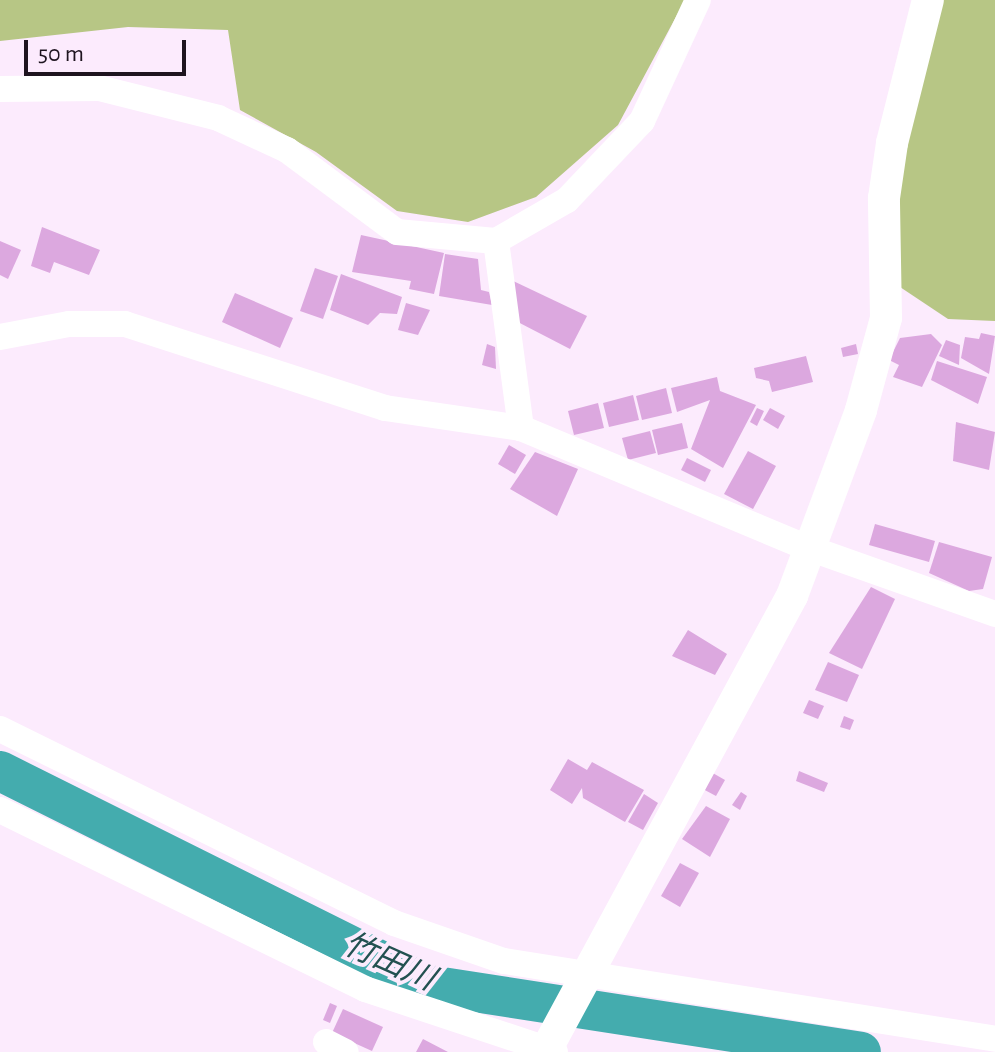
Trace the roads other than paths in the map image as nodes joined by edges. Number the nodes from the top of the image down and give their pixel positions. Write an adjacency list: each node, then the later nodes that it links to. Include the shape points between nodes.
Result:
1 (698, 0): 4 (street, via 642,121 567,200)
2 (928, 0): 7 (street, via 884,198 886,318 861,410)
3 (0, 89): 4 (street, via 99,88 218,118 287,150 397,232)
4 (496, 241): 6 (street)
5 (0, 337): 6 (street, via 69,324 125,324 385,408)
6 (521, 428): 7 (street)
7 (806, 547): 8 (street); 11 (street, via 792,596)
8 (995, 614)
9 (0, 729): 11 (street, via 394,923)
10 (0, 810): 13 (street, via 365,989)
11 (580, 981): 12 (street); 13 (street)
12 (995, 1039)
13 (548, 1050)

